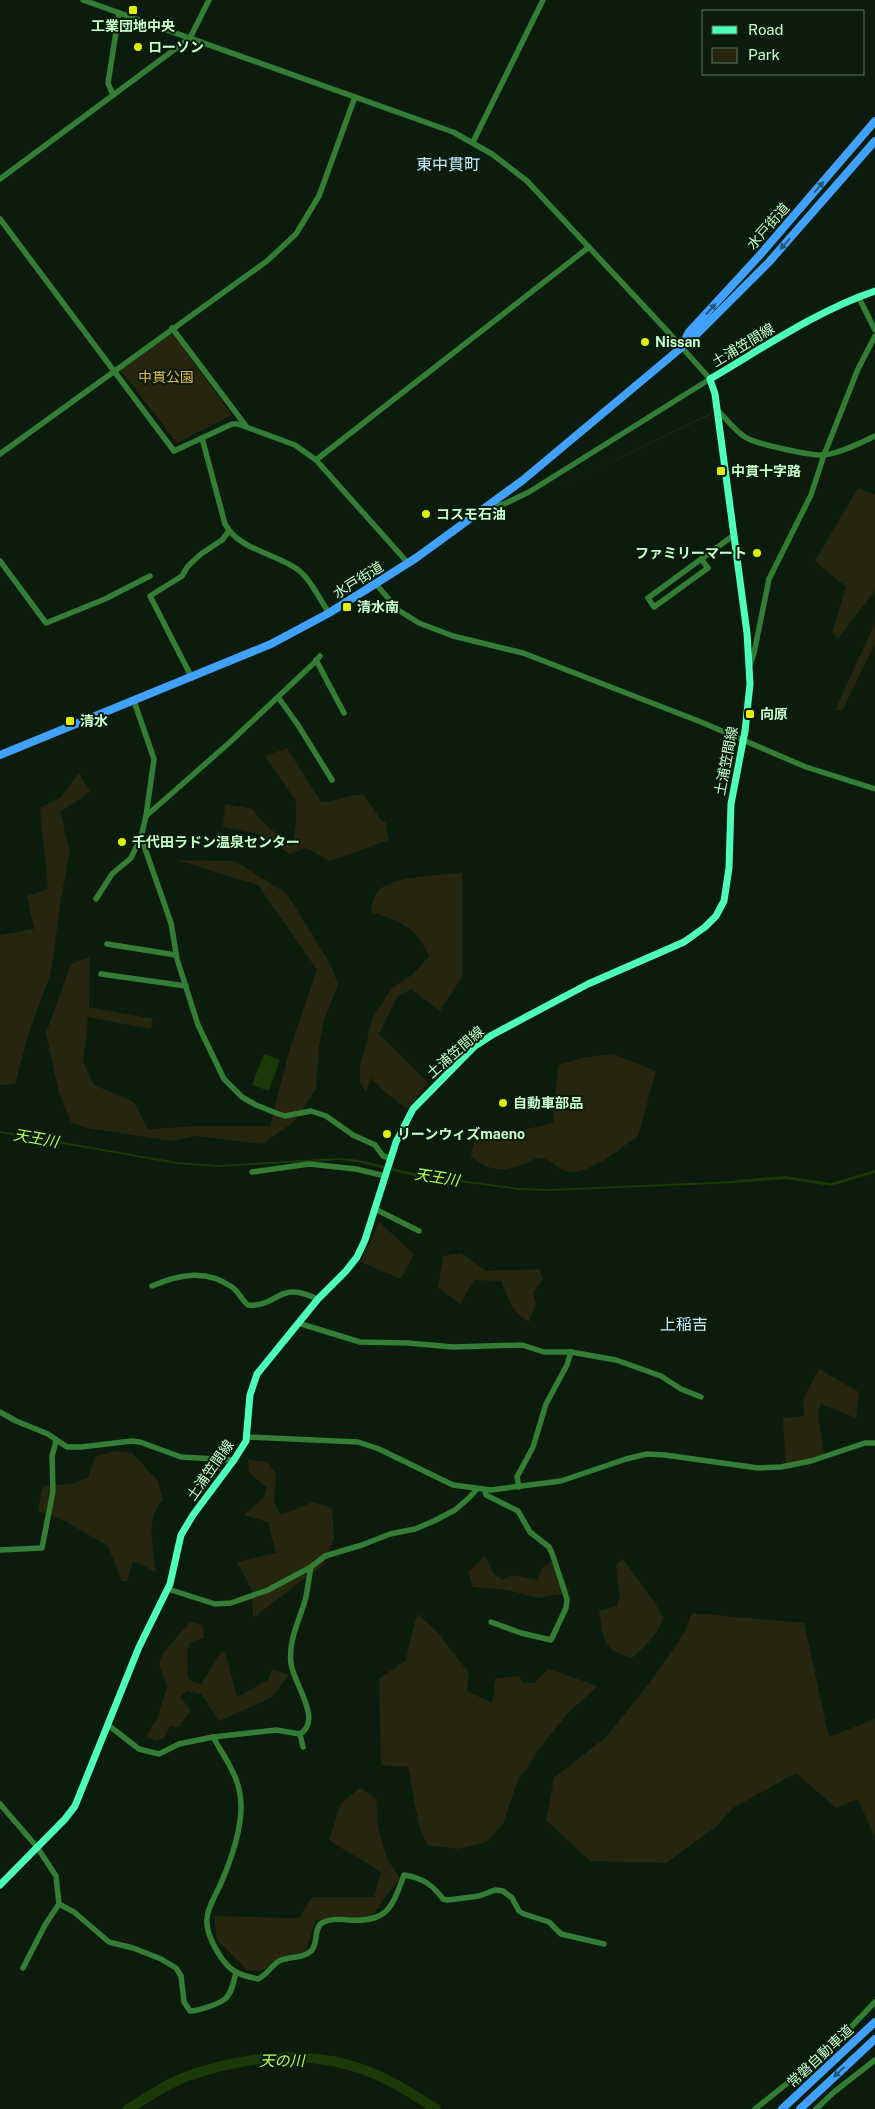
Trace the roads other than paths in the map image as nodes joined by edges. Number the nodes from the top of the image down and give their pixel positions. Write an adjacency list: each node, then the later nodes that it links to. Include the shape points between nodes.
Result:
1 (83, 0): 4 (street)
2 (209, 0): 5 (street)
3 (543, 0): 10 (street)
4 (119, 13): 5 (street); 6 (street, via 108,83)
5 (190, 38): 6 (street); 7 (street)
6 (114, 95): 11 (street)
7 (355, 97): 10 (street); 16 (street, via 319,196 296,234 267,261)
8 (875, 122): 19 (highway, 水戸街道, one-way to 8, via 689,332)
9 (875, 141): 19 (highway, 水戸街道, one-way to 19, via 767,264)
10 (473, 142): 13 (street, via 527,181)
11 (0, 179)
12 (0, 219): 20 (street)
13 (589, 246): 19 (street); 28 (street)
14 (875, 291): 15 (main road, 土浦笠間線)
15 (858, 296): 17 (street); 21 (main road, 土浦笠間線, via 806,322)
16 (172, 328): 20 (street); 23 (street)
17 (875, 330)
18 (875, 336): 27 (street, via 858,369)
19 (681, 347): 21 (street); 29 (highway, 水戸街道, via 570,442)
20 (113, 372): 25 (street, via 174,451); 26 (street)
21 (710, 379): 22 (main road, 土浦笠間線); 29 (street, via 529,492 504,504)
22 (717, 410): 27 (street, via 738,432 752,441); 31 (main road, 土浦笠間線)
23 (246, 427): 25 (street, via 232,424); 28 (street, via 294,445)
24 (875, 436): 27 (street)
25 (202, 438): 30 (street)
26 (0, 454)
27 (824, 455): 38 (street, via 809,500 769,579)
28 (316, 460): 34 (street)
29 (486, 508): 34 (highway, 水戸街道)
30 (229, 531): 37 (street, via 238,540 299,571); 39 (street, via 188,566 182,576 150,596)
31 (734, 536): 32 (street); 38 (main road, 土浦笠間線)
32 (701, 559): 32 (street, via 648,598 654,607 708,568)
33 (0, 561): 35 (street, via 46,622 105,599)
34 (408, 564): 36 (highway, 水戸街道)
35 (150, 576)
36 (376, 584): 37 (highway, 水戸街道); 43 (street, via 398,610 419,623 452,636 523,652)
37 (329, 613): 39 (highway, 水戸街道, via 271,644)
38 (750, 665): 43 (main road, 土浦笠間線, via 750,695)
39 (192, 678): 41 (highway, 水戸街道)
40 (278, 697): 42 (street, via 318,658); 45 (street); 47 (street, via 230,744)
41 (134, 701): 44 (highway, 水戸街道); 47 (street, via 154,760)
42 (344, 713)
43 (743, 740): 46 (street, via 819,772); 54 (main road, 土浦笠間線, via 731,804 728,882 724,901 716,916 698,934 674,948 588,984 475,1046 413,1109 399,1134)
44 (0, 755)
45 (332, 780)
46 (875, 789)
47 (146, 816): 48 (street)
48 (141, 836): 49 (street, via 131,858 112,874); 51 (street, via 171,923)
49 (96, 899)
50 (107, 944): 51 (street)
51 (176, 955): 53 (street)
52 (101, 974): 53 (street)
53 (186, 986): 54 (street, via 198,1025 231,1088 256,1106 284,1116 305,1111 326,1116 375,1145)
54 (390, 1161): 56 (main road, 土浦笠間線)
55 (252, 1172): 56 (street, via 310,1164)
56 (386, 1174): 57 (main road, 土浦笠間線)
57 (375, 1209): 58 (street); 60 (main road, 土浦笠間線, via 357,1257)
58 (420, 1231)
59 (152, 1286): 60 (street, via 174,1276 196,1275 234,1288 248,1305 264,1305 294,1292)
60 (318, 1299): 61 (main road, 土浦笠間線)
61 (298, 1323): 62 (street, via 368,1343 462,1348 522,1345 544,1352); 65 (main road, 土浦笠間線, via 257,1374 250,1395)
62 (571, 1352): 63 (street, via 616,1360 661,1376); 69 (street, via 546,1404 533,1447 517,1477)
63 (700, 1397)
64 (0, 1412): 66 (street, via 48,1434)
65 (247, 1437): 68 (main road, 土浦笠間線); 70 (street, via 358,1442 442,1480)
66 (56, 1441): 68 (street, via 66,1447 74,1447 132,1441 181,1457); 72 (street, via 52,1456 53,1491 42,1548)
67 (875, 1443): 69 (street, via 865,1443 794,1465 758,1468 647,1454 560,1481)
68 (234, 1460): 74 (main road, 土浦笠間線, via 184,1530)
69 (518, 1487): 71 (street)
70 (476, 1490): 71 (street); 73 (street, via 455,1510 434,1521 324,1556)
71 (485, 1490): 75 (street, via 486,1495 518,1511 530,1532 549,1547 567,1599 551,1640)
72 (0, 1550)
73 (311, 1566): 74 (street, via 268,1590 231,1603 215,1604); 77 (street, via 290,1650 291,1666 309,1711 307,1728)
74 (168, 1589): 76 (main road, 土浦笠間線, via 139,1647)
75 (491, 1622)
76 (108, 1726): 78 (street, via 139,1749 159,1754 179,1744); 81 (main road, 土浦笠間線, via 75,1806)
77 (300, 1734): 78 (street, via 276,1730); 79 (street)
78 (213, 1737): 86 (street, via 237,1778 241,1808 237,1836 207,1915 207,1927 210,1938)
79 (303, 1747)
80 (0, 1804): 81 (street)
81 (37, 1847): 82 (main road, 土浦笠間線); 83 (street, via 56,1876)
82 (0, 1885)
83 (59, 1904): 85 (street); 86 (street, via 74,1912 109,1942 133,1948 176,1968 181,1976 184,2002 190,2011 225,1999)
84 (604, 1944): 86 (street, via 561,1934 549,1922 524,1914 503,1892 495,1890 479,1896 448,1900 425,1881 404,1875 395,1898 379,1918 322,1922 310,1953 278,1962 258,1979)
85 (23, 1968)
86 (236, 1972)
87 (875, 2002): 91 (street, via 830,2049)
88 (875, 2022): 92 (highway, 常磐自動車道)
89 (875, 2039): 93 (highway, 常磐自動車道, one-way to 93)
90 (875, 2060): 94 (street)
91 (755, 2109)
92 (782, 2109)
93 (800, 2109)
94 (816, 2109)

